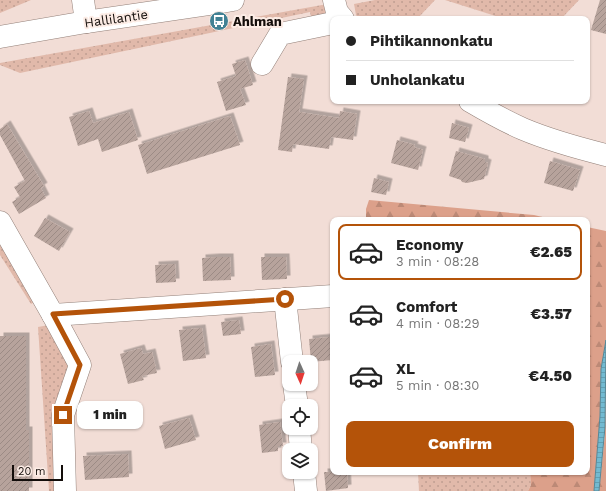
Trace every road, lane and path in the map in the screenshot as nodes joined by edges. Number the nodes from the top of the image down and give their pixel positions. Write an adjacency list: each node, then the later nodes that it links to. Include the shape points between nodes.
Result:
1 (84, 0): 5 (street)
2 (233, 0): 5 (street, Hallilantie)
3 (334, 0): 4 (street)
4 (340, 16)
5 (86, 22): 7 (street, Hallilantie)
6 (330, 25): 8 (street, via 280,34)
7 (0, 37)
8 (262, 64)
9 (483, 104): 10 (street)
10 (500, 108): 11 (street, via 523,129)
11 (606, 155)
12 (0, 222): 15 (street)
13 (330, 296): 14 (street)
14 (285, 299): 15 (street); 16 (street)
15 (53, 314): 18 (street, via 80,365 63,415)
16 (291, 355)
17 (305, 479): 19 (street)
18 (65, 491)
19 (306, 491)

